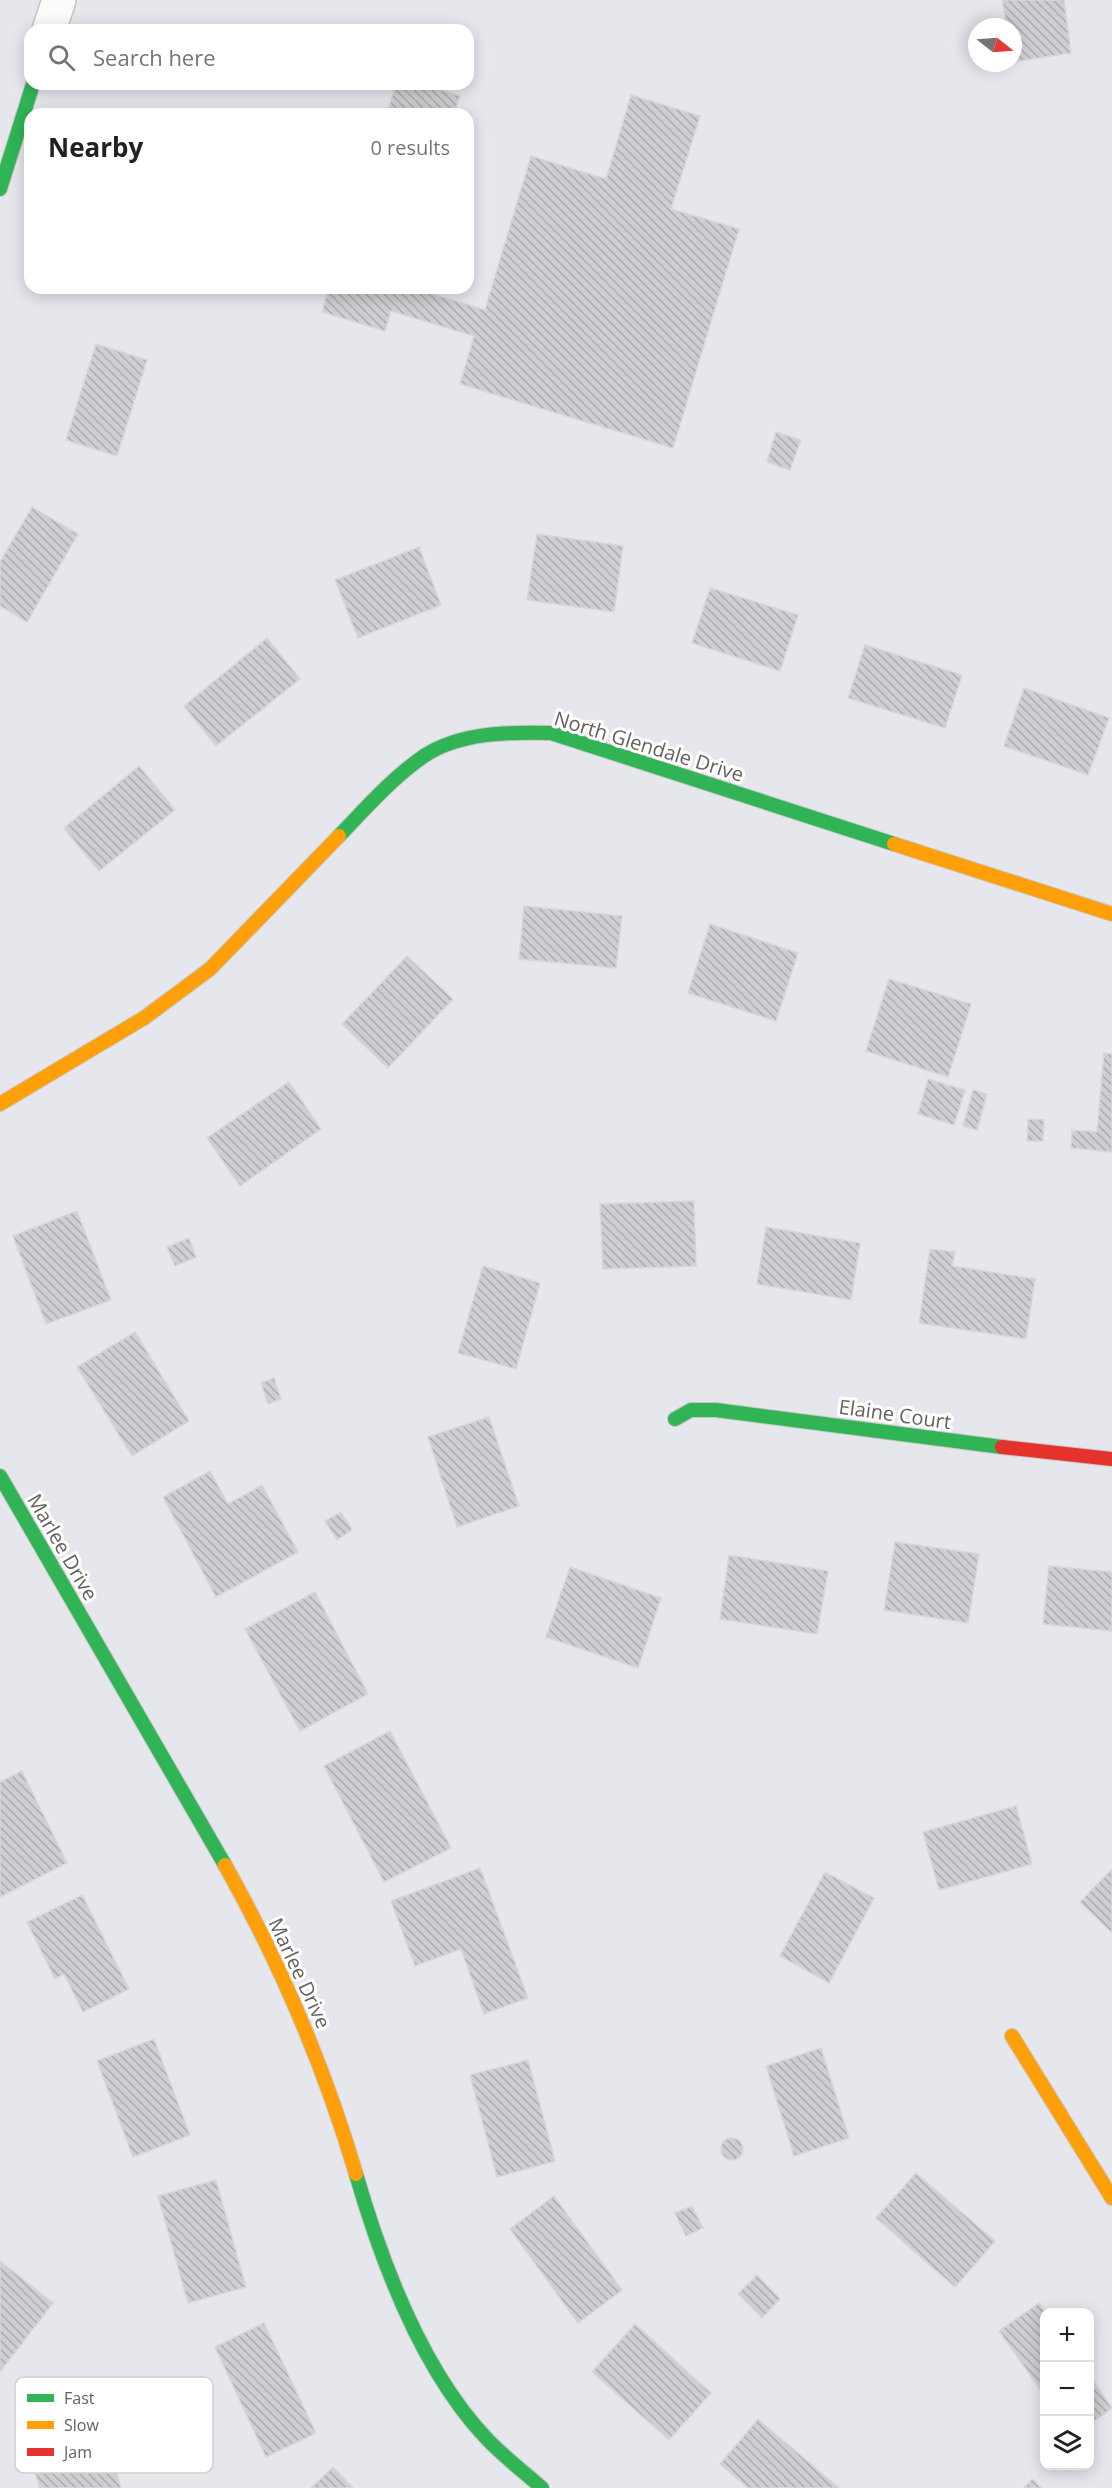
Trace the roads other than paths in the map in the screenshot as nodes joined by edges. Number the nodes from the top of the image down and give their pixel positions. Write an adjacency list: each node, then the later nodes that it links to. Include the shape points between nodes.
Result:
1 (59, 0): 2 (street)
2 (51, 24)
3 (31, 90): 4 (street)
4 (25, 108)
5 (24, 113): 6 (street)
6 (0, 189)
7 (1112, 914): 8 (street, North Glendale Drive, via 551,733 511,732 468,738 426,755 390,784 210,969 144,1018)
8 (0, 1104)
9 (675, 1419): 10 (street, Elaine Court, via 691,1410 716,1410)
10 (1112, 1459)
11 (0, 1476): 14 (street, Marlee Drive, via 248,1906 306,2029 339,2117 367,2212 406,2311 445,2386 487,2439)
12 (1012, 2037): 13 (street)
13 (1112, 2198)
14 (542, 2488)

